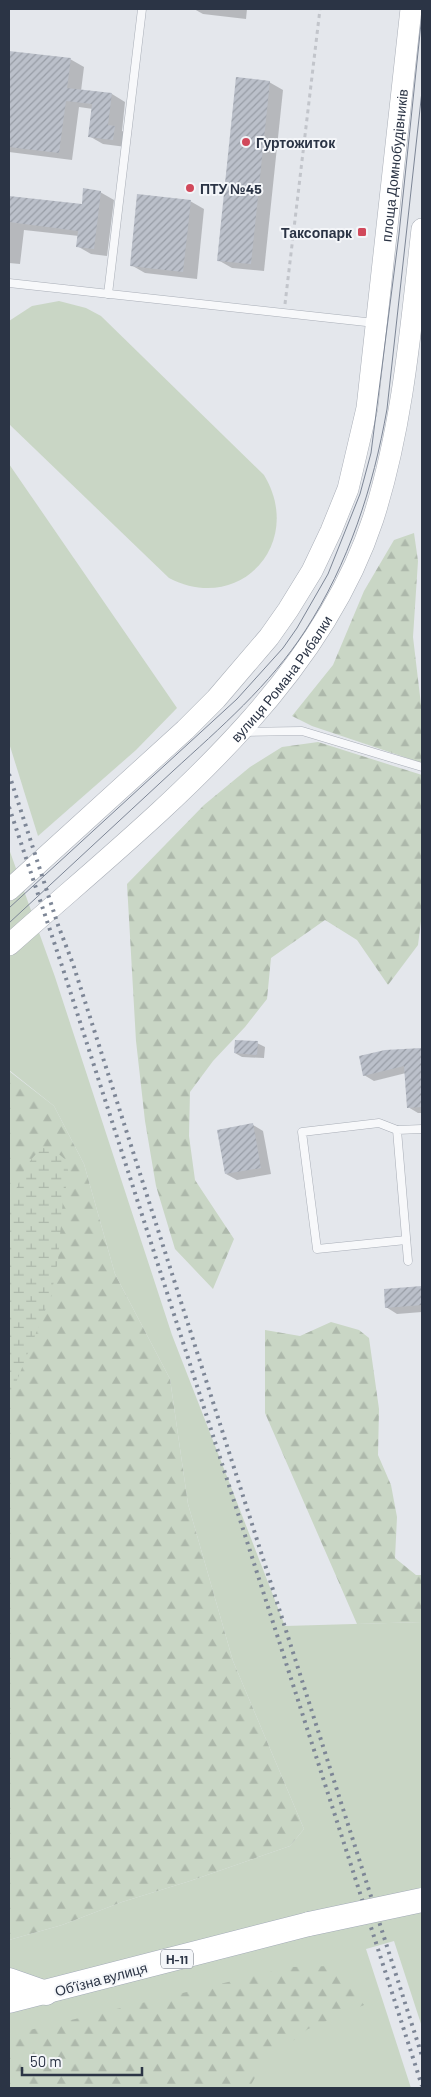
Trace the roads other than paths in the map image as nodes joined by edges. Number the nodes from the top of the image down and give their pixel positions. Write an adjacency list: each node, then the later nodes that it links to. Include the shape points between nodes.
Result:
1 (142, 9): 5 (lane)
2 (411, 9): 6 (main road, площа Домнобудівників)
3 (422, 229): 7 (main road, вулиця Романа Рибалки, via 411,324 385,475 372,520 356,563 312,644)
4 (9, 283): 5 (lane)
5 (108, 294): 6 (lane)
6 (378, 323): 9 (main road, via 367,408 348,489 312,571 288,610 248,663 191,724)
7 (239, 732): 8 (lane, via 302,731); 10 (main road, вулиця Романа Рибалки, via 161,809)
8 (422, 767)
9 (9, 890)
10 (9, 945)
11 (422, 1128): 12 (lane)
12 (397, 1130): 13 (lane); 13 (lane, via 379,1124 302,1132 317,1249)
13 (406, 1240): 14 (lane)
14 (408, 1261)
15 (422, 1900): 17 (main road, Обʼїзна вулиця / Н-11, bridge, via 309,1924)
16 (9, 1980): 17 (main road)
17 (46, 1993): 18 (main road, Обʼїзна вулиця / Н-11)
18 (9, 2001)

